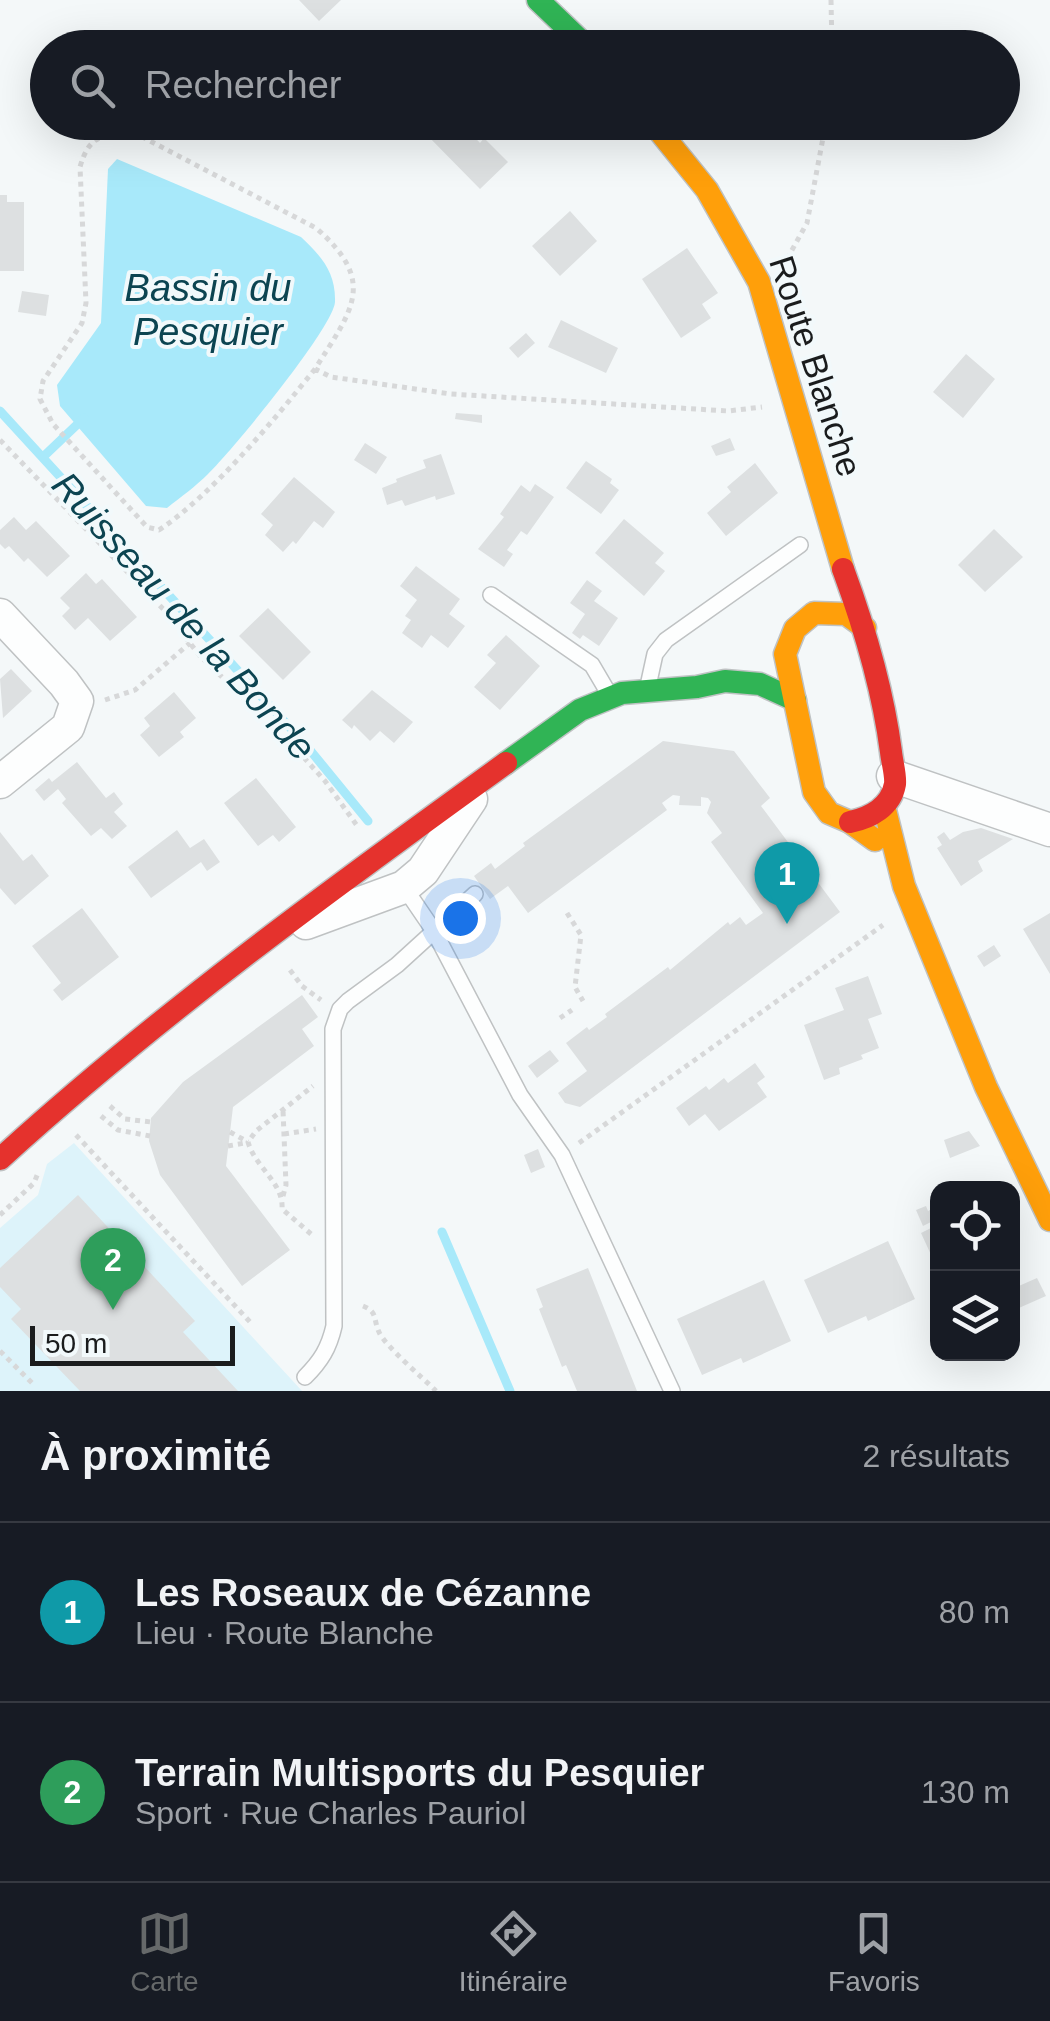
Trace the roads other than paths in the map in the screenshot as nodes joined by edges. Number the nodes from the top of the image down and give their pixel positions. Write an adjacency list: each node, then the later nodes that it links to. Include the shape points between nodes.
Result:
1 (538, 0): 2 (street)
2 (569, 30)
3 (667, 140): 4 (street, Route Blanche, via 707,190 758,282)
4 (832, 539): 8 (street, Route Blanche, via 821,583); 9 (street, Route Blanche)
5 (800, 545): 11 (lane, via 666,640 655,654)
6 (491, 595): 12 (lane, via 592,666)
7 (0, 615): 15 (street, via 77,701 68,727)
8 (797, 627): 9 (street, via 814,613 846,614); 10 (street); 13 (street, Route Blanche, via 785,654)
9 (865, 628): 16 (street, Route Blanche, via 888,727)
10 (725, 681): 11 (street); 13 (street, via 760,684)
11 (648, 690): 12 (street)
12 (610, 697): 14 (street, via 580,710)
13 (795, 700): 17 (street, Route Blanche, via 814,792 829,813)
14 (484, 781): 19 (street); 22 (street, via 423,871)
15 (0, 782)
16 (888, 791): 17 (street, via 868,818); 18 (street); 21 (street, Route Blanche)
17 (850, 822): 21 (street, Route Blanche, via 874,838)
18 (1050, 830)
19 (378, 839): 20 (street); 22 (street, via 411,866)
20 (364, 868): 22 (street, via 380,885); 25 (street)
21 (898, 869): 27 (street, Route Blanche, via 986,1087)
22 (404, 887): 24 (lane); 25 (street)
23 (475, 894): 24 (lane)
24 (434, 932): 28 (lane, via 340,1009 333,1029 334,1326 321,1361); 29 (lane, via 520,1095 562,1155)
25 (279, 935): 26 (street, via 81,1085)
26 (0, 1159)
27 (1050, 1220)
28 (304, 1376)
29 (672, 1391)

